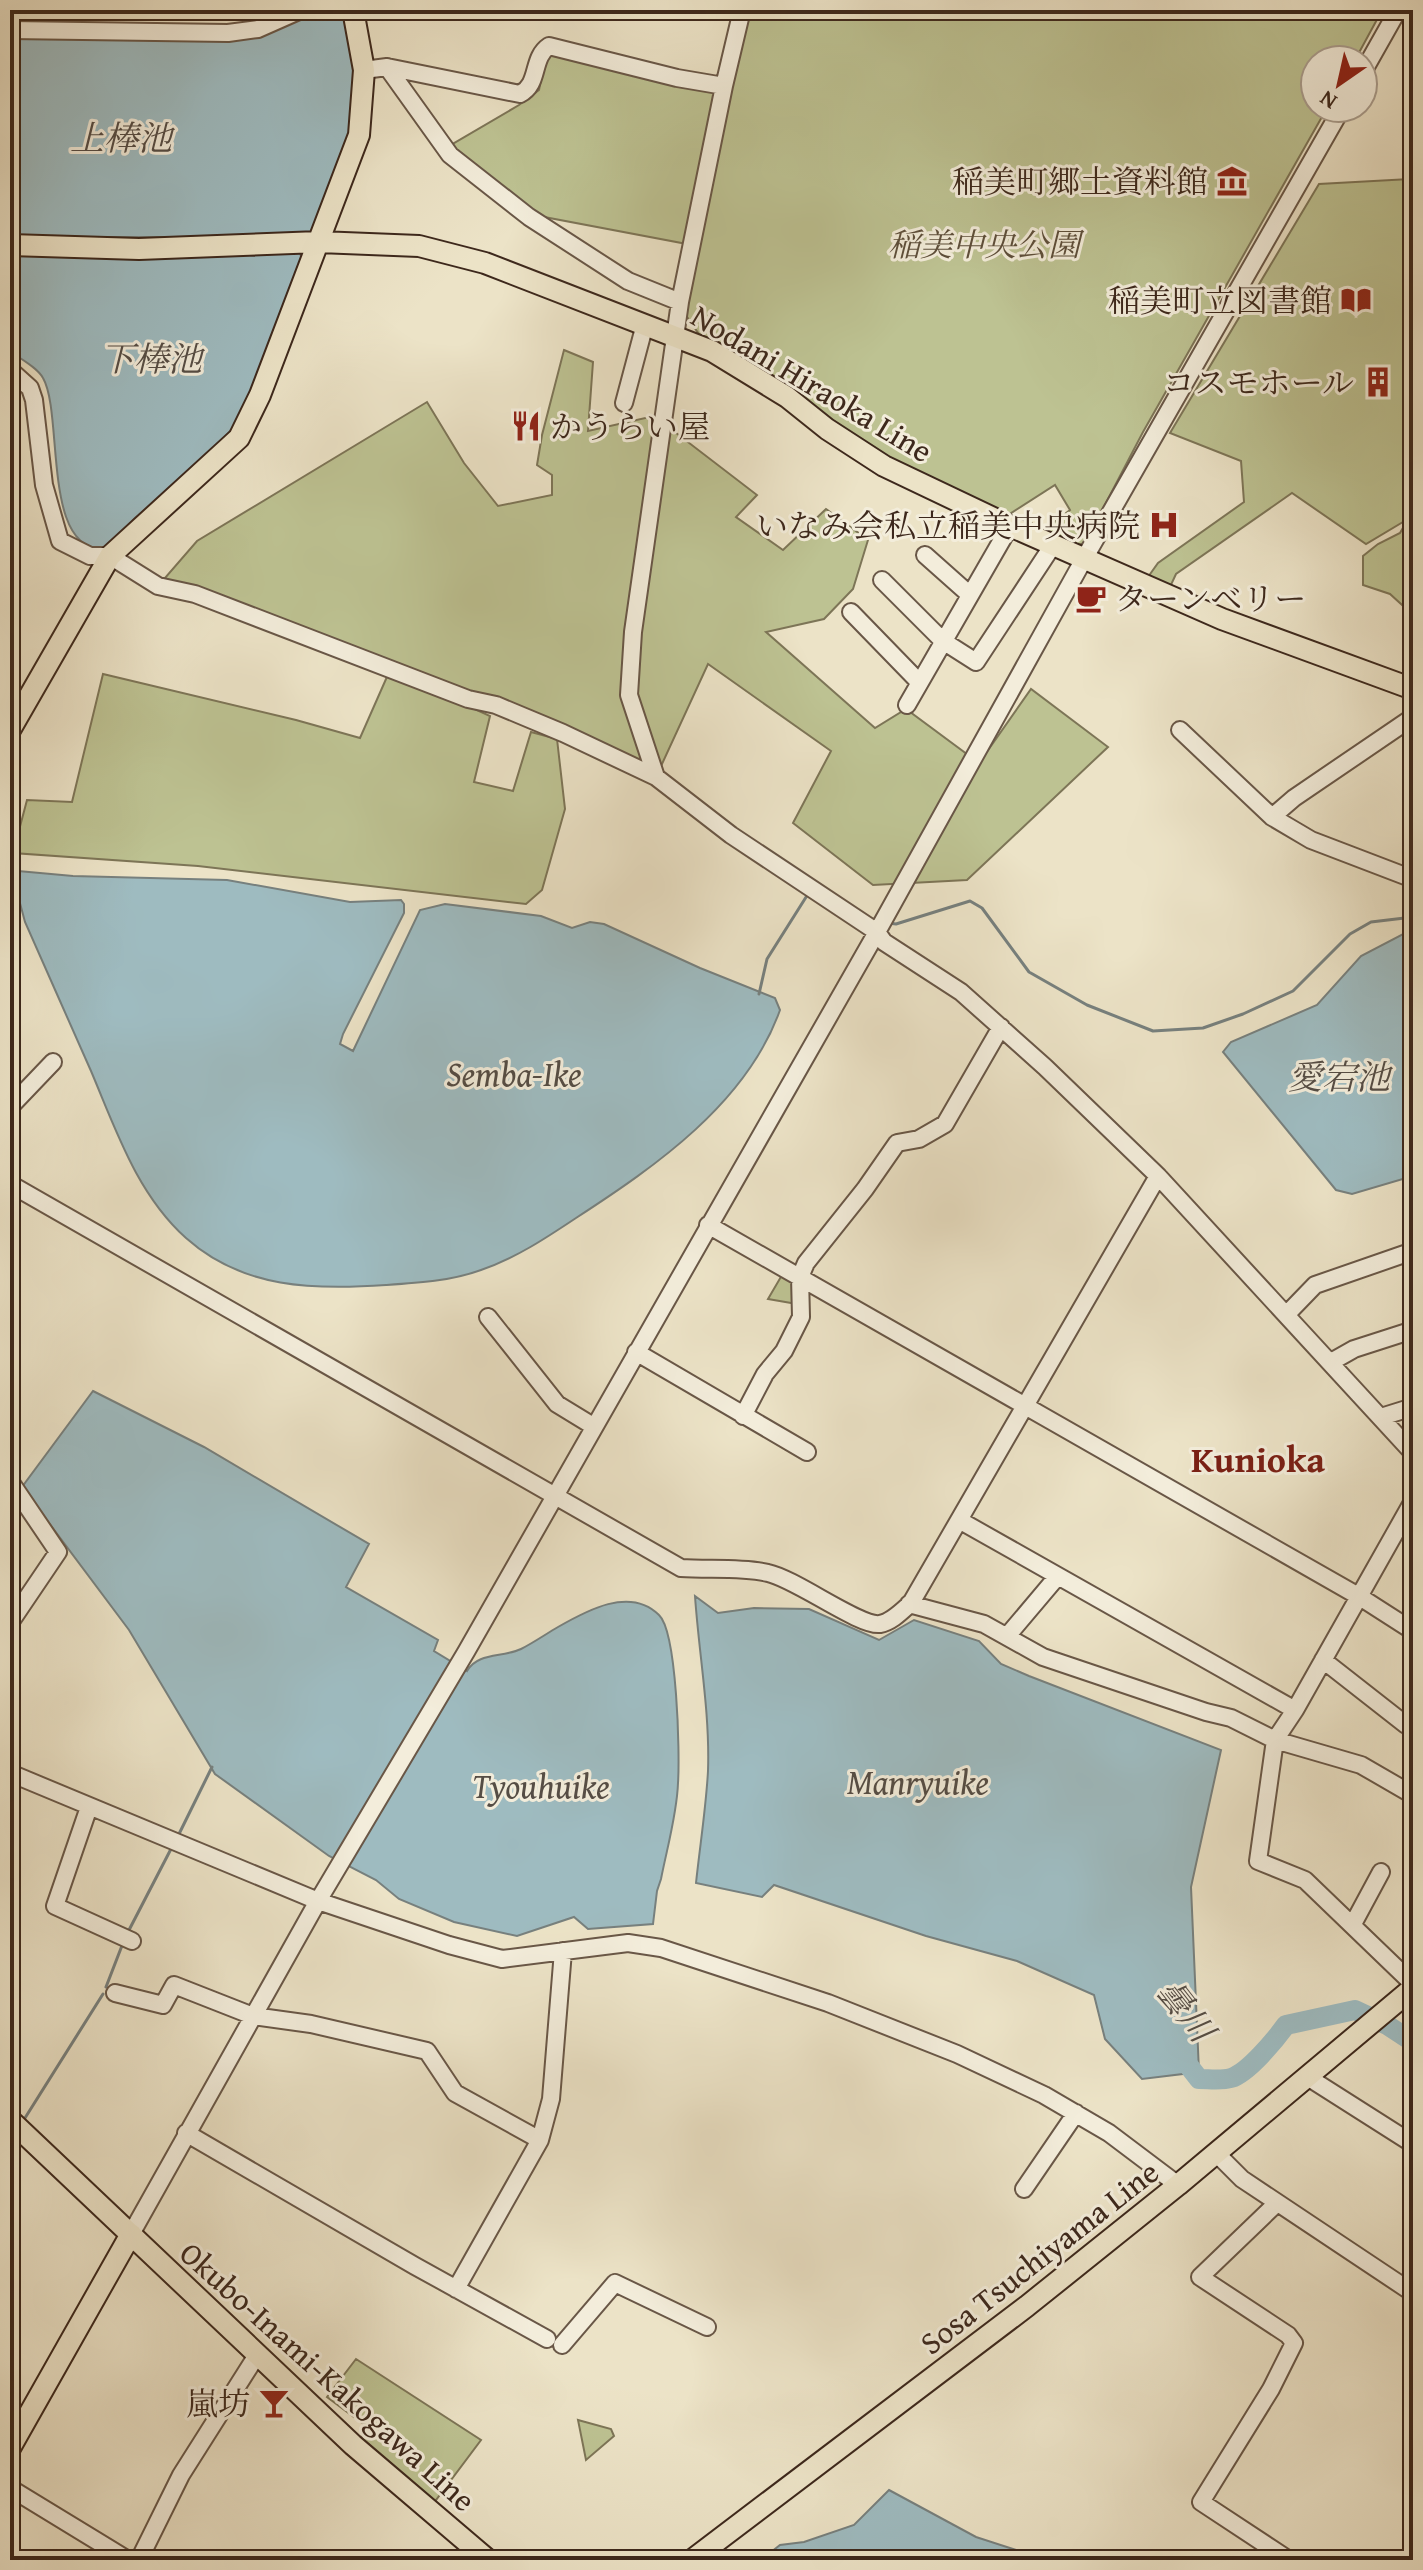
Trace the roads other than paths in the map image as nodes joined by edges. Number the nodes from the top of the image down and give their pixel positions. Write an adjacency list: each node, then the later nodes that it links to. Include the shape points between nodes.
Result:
1 (301, 10): 6 (street, via 258,29 228,33)
2 (353, 10): 9 (main road)
3 (742, 10): 10 (street)
4 (1401, 10): 5 (street); 7 (street)
5 (1413, 14)
6 (10, 30)
7 (1379, 46)
8 (387, 67): 9 (street); 10 (street, via 520,94 531,85 541,51 549,46); 14 (street, via 450,155 529,217 628,281)
9 (364, 70): 12 (main road, via 359,135)
10 (724, 86): 14 (street)
11 (1333, 124): 23 (street)
12 (319, 242): 13 (main road, Nodani Hiraoka Line, via 139,249); 15 (main road, Nodani Hiraoka Line, via 419,246 485,263); 22 (main road, via 239,438)
13 (10, 245)
14 (680, 302): 16 (street)
15 (645, 324): 16 (main road, Nodani Hiraoka Line); 18 (street)
16 (676, 336): 19 (main road, Nodani Hiraoka Line, via 712,351 787,397 884,466); 34 (street, via 656,457 629,695)
17 (10, 370): 22 (street, via 30,388 34,400 44,485 60,541 90,556)
18 (624, 403)
19 (1010, 526): 20 (main road, Nodani Hiraoka Line); 25 (street)
20 (1053, 545): 23 (main road, Nodani Hiraoka Line); 27 (street, via 976,662)
21 (925, 555): 25 (street)
22 (110, 556): 32 (main road); 34 (street, via 158,586 195,594 468,699 496,705)
23 (1084, 559): 29 (main road, Nodani Hiraoka Line, via 1222,619); 37 (street)
24 (882, 580): 27 (street)
25 (970, 595): 27 (street)
26 (851, 612): 28 (street)
27 (943, 641): 28 (street)
28 (919, 682): 30 (street)
29 (1413, 689)
30 (907, 705)
31 (1413, 717): 35 (street)
32 (10, 730)
33 (1180, 730): 35 (street)
34 (656, 777): 37 (street, via 731,835)
35 (1272, 817): 36 (street, via 1311,840)
36 (1413, 879)
37 (877, 932): 38 (street); 43 (street)
38 (1001, 1027): 41 (street); 45 (street, via 945,1124 919,1139 897,1143)
39 (53, 1062): 40 (street)
40 (10, 1107)
41 (1158, 1176): 46 (street); 51 (street)
42 (10, 1184): 59 (street)
43 (708, 1225): 45 (street); 49 (street)
44 (1413, 1251): 46 (street, via 1315,1285)
45 (800, 1277): 51 (street); 53 (street, via 801,1317)
46 (1286, 1315): 50 (street)
47 (488, 1317): 55 (street, via 557,1404)
48 (1413, 1330): 50 (street)
49 (636, 1352): 53 (street); 55 (street)
50 (1331, 1362): 54 (street)
51 (1024, 1404): 61 (street); 63 (street)
52 (1413, 1407): 54 (street)
53 (743, 1416): 56 (street)
54 (1381, 1417): 57 (street)
55 (593, 1426): 59 (street)
56 (807, 1452)
57 (1413, 1453)
58 (10, 1481): 65 (street, via 58,1552)
59 (553, 1496): 64 (street, via 681,1568 767,1572 879,1624); 76 (street)
60 (1413, 1501): 63 (street)
61 (959, 1520): 62 (street); 64 (street)
62 (1057, 1577): 67 (street); 69 (street)
63 (1360, 1597): 66 (street); 68 (street)
64 (909, 1604): 67 (street)
65 (10, 1623)
66 (1413, 1631)
67 (1008, 1635): 71 (street, via 1043,1657 1231,1718)
68 (1323, 1660): 69 (street); 70 (street, via 1406,1725)
69 (1295, 1710): 71 (street)
70 (1413, 1720)
71 (1275, 1740): 73 (street, via 1361,1765); 77 (street, via 1258,1861 1305,1880)
72 (10, 1773): 74 (street)
73 (1413, 1795)
74 (89, 1807): 76 (street); 78 (street, via 55,1906)
75 (1381, 1872): 77 (street)
76 (318, 1901): 79 (street, via 502,1959); 82 (street)
77 (1353, 1924): 80 (street)
78 (132, 1941)
79 (563, 1951): 84 (street, via 628,1943 689,1955 957,2054); 87 (street, via 551,2099)
80 (1413, 1986): 83 (main road, Sosa Tsuchiyama Line)
81 (115, 1993): 82 (street, via 163,2005 174,1985)
82 (253, 2016): 86 (street); 87 (street, via 427,2051 455,2093)
83 (1306, 2076): 88 (street); 89 (main road, Sosa Tsuchiyama Line)
84 (1076, 2113): 90 (street); 91 (street)
85 (10, 2120): 93 (main road, Okubo-Inami-Kakogawa Line)
86 (186, 2133): 93 (street); 94 (street)
87 (540, 2140): 94 (street)
88 (1413, 2144)
89 (1216, 2153): 90 (main road, Sosa Tsuchiyama Line); 92 (street)
90 (1178, 2185): 102 (main road, Sosa Tsuchiyama Line, via 957,2361)
91 (1024, 2189)
92 (1277, 2203): 95 (street); 103 (street, via 1200,2277 1294,2343 1201,2502)
93 (131, 2234): 97 (main road, Okubo-Inami-Kakogawa Line); 98 (main road)
94 (456, 2289): 96 (street, via 554,2342 615,2283)
95 (1413, 2293)
96 (707, 2327)
97 (257, 2355): 100 (street); 101 (main road, Okubo-Inami-Kakogawa Line)
98 (10, 2448)
99 (10, 2488): 100 (street)
100 (127, 2559)
101 (488, 2560)
102 (692, 2560)
103 (1289, 2560)

